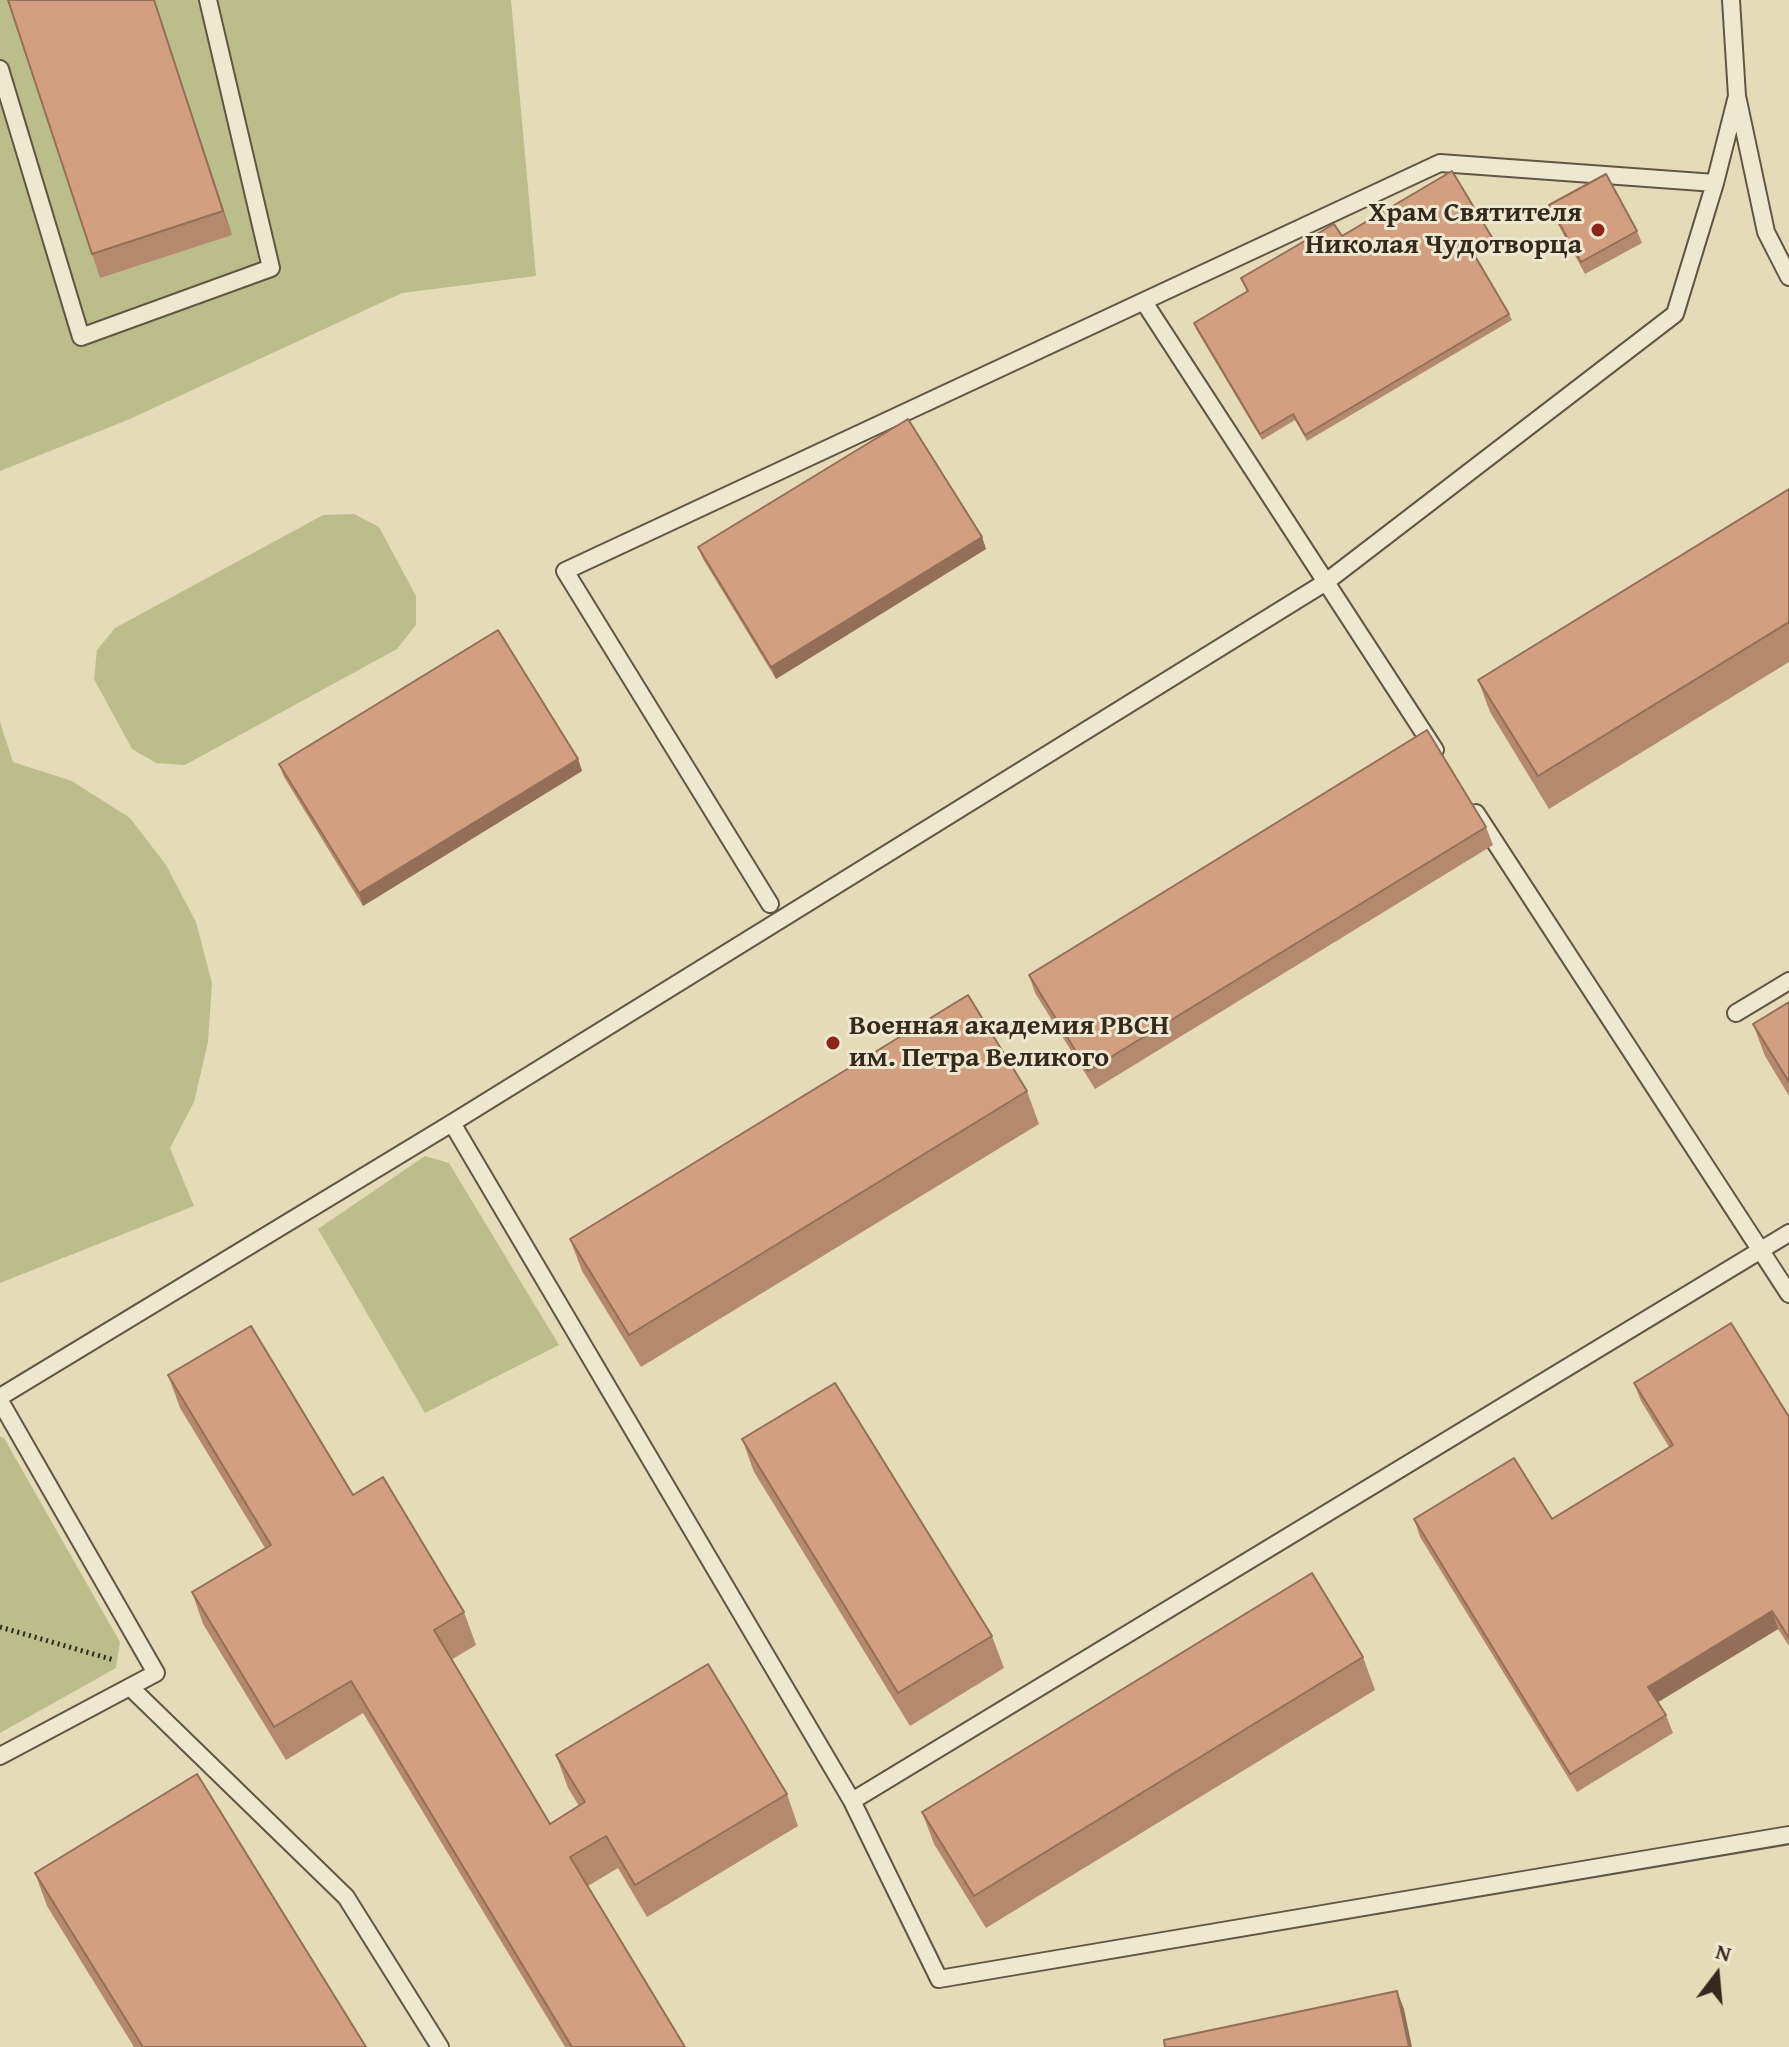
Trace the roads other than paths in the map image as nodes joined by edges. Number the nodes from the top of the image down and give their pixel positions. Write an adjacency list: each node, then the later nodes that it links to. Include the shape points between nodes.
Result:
1 (208, 0): 3 (lane, via 271,268 81,337)
2 (1731, 0): 4 (lane)
3 (0, 69)
4 (1737, 96): 5 (lane); 6 (lane, via 1766,232)
5 (1715, 183): 7 (lane, via 1440,163); 8 (lane, via 1675,314)
6 (1789, 277)
7 (1144, 302): 8 (lane); 11 (lane, via 565,571)
8 (1326, 582): 9 (lane); 14 (lane)
9 (1448, 770)
10 (1465, 796): 16 (lane)
11 (770, 904)
12 (1789, 981): 13 (lane)
13 (1736, 1013)
14 (452, 1123): 18 (lane); 21 (lane)
15 (1789, 1233): 16 (lane)
16 (1760, 1250): 17 (lane); 21 (lane)
17 (1789, 1294)
18 (0, 1399): 19 (lane, via 156,1673)
19 (130, 1687): 20 (lane); 23 (lane, via 346,1897)
20 (0, 1756)
21 (852, 1801): 22 (lane, via 939,1979)
22 (1789, 1835)
23 (440, 2047)

